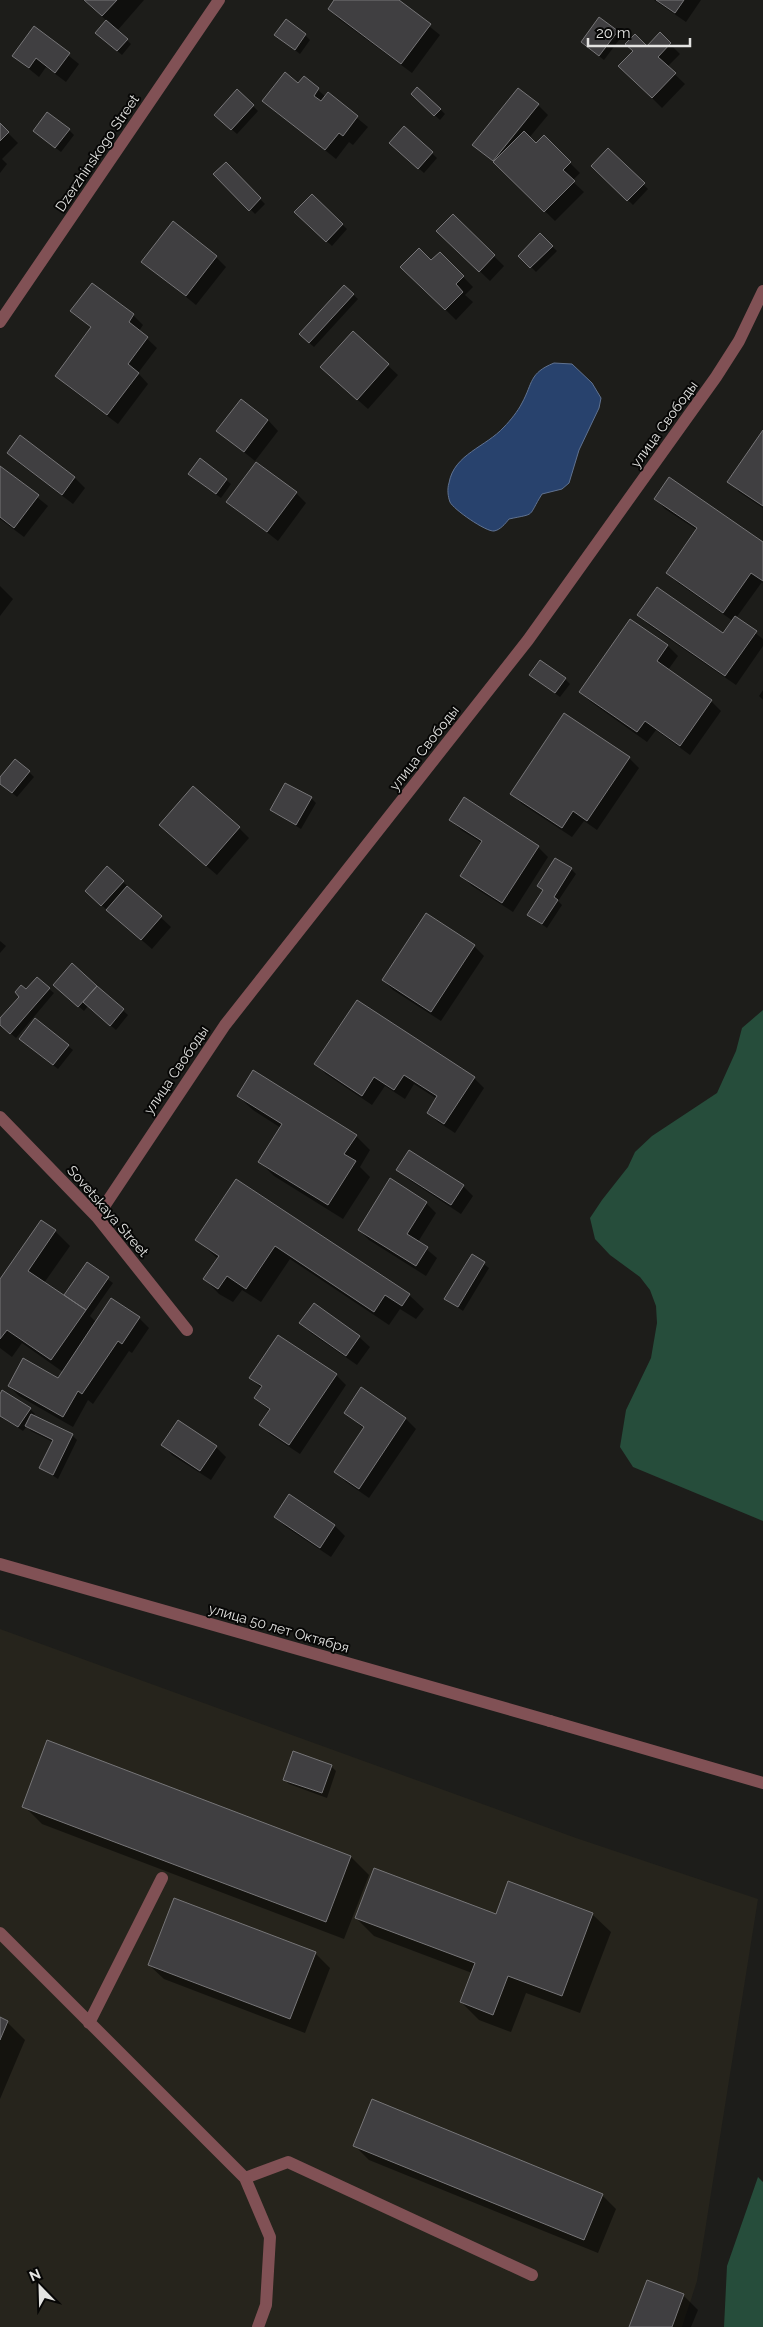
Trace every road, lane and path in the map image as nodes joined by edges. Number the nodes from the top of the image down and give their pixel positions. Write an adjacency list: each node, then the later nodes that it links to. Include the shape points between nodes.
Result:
1 (219, 0): 3 (street, Dzerzhinskogo Street)
2 (763, 291): 5 (street, улица Свободы, via 739,341 716,377 528,640 225,1025)
3 (0, 322)
4 (0, 1117): 5 (street, Sovetskaya Street)
5 (97, 1217): 6 (street, Sovetskaya Street)
6 (187, 1330)
7 (0, 1564): 8 (street, улица 50 лет Октября)
8 (763, 1784)
9 (162, 1878): 11 (street)
10 (0, 1933): 11 (street)
11 (90, 2023): 12 (street)
12 (245, 2178): 13 (street, via 288,2162); 14 (street, via 270,2236 266,2305)
13 (532, 2275)
14 (258, 2327)

